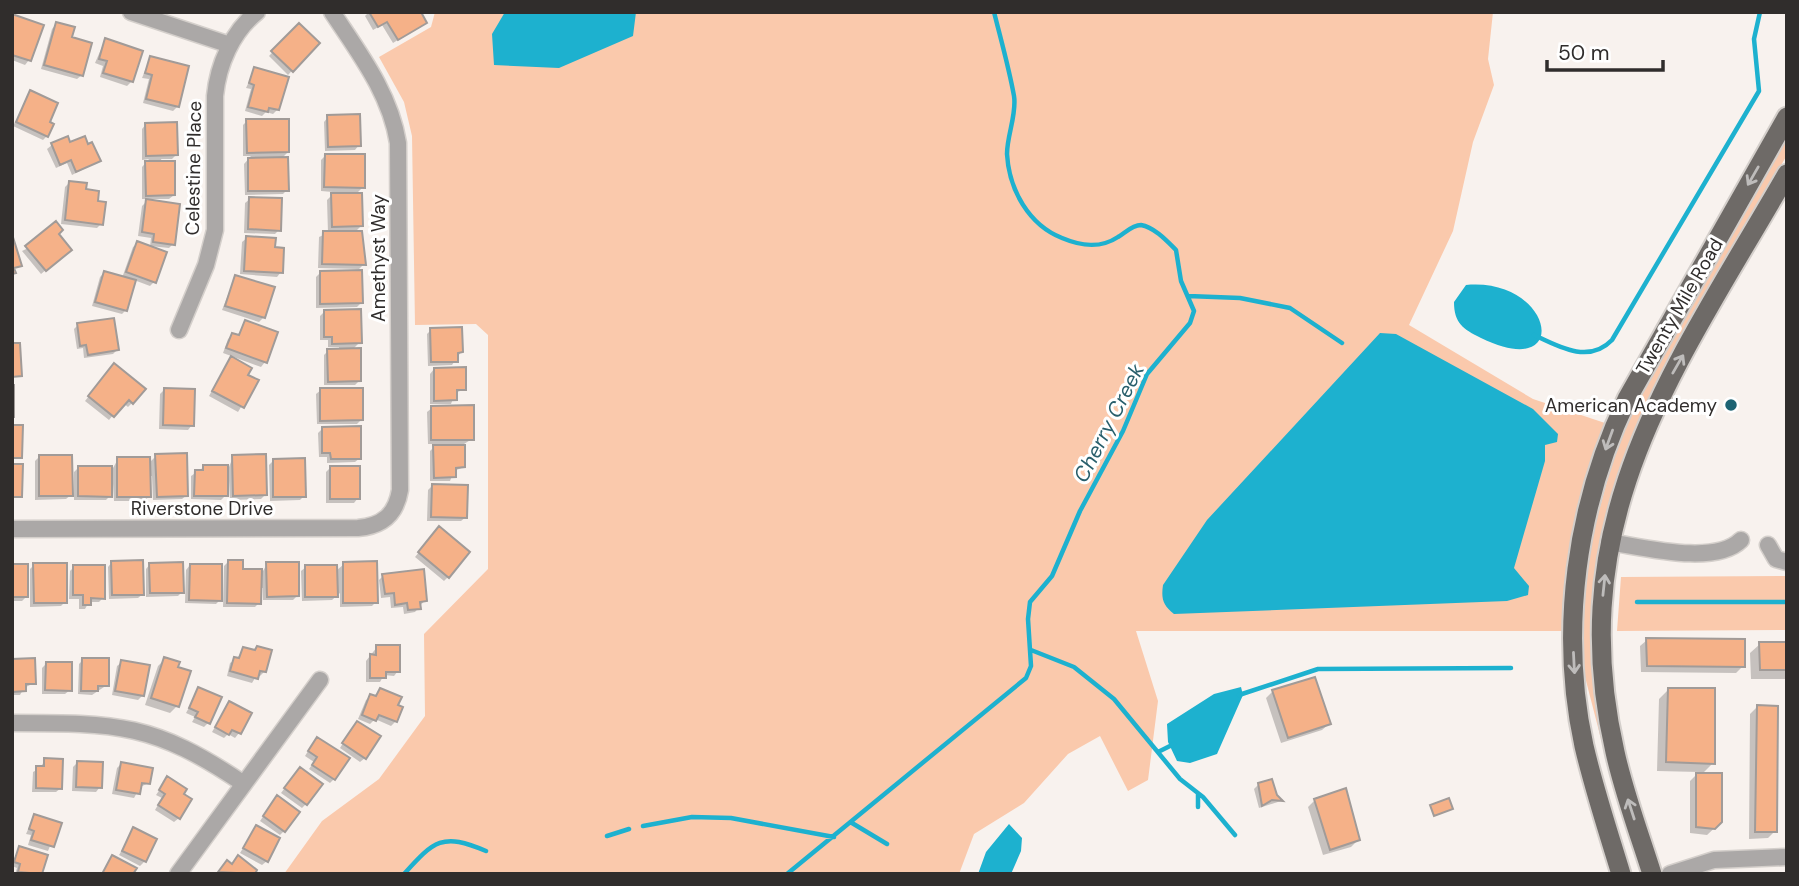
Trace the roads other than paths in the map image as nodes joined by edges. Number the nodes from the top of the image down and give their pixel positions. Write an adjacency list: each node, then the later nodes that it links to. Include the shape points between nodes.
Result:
1 (131, 12): 4 (street)
2 (257, 12): 4 (street, Celestine Place)
3 (332, 12): 8 (street, Amethyst Way, via 377,82 398,143 400,490)
4 (230, 45): 7 (street, Celestine Place, via 215,96 215,230)
5 (1787, 117): 19 (main road, Twenty Mile Road, one-way to 19, via 1627,399 1588,508 1574,600 1576,688 1593,783)
6 (1787, 174): 11 (main road, Twenty Mile Road, one-way to 6, via 1630,465 1651,414)
7 (180, 330)
8 (389, 517): 9 (street, Riverstone Drive, via 358,528)
9 (12, 529)
10 (1741, 540): 11 (street, via 1729,550 1715,553)
11 (1609, 542): 20 (main road, Twenty Mile Road, one-way to 11, via 1622,780 1610,723 1602,626)
12 (1768, 545): 13 (street, via 1776,559)
13 (1787, 562)
14 (320, 680): 16 (street)
15 (12, 723): 16 (street, via 98,723 145,732 186,747)
16 (244, 784): 18 (street)
17 (1787, 857): 21 (street, via 1714,860)
18 (178, 874)
19 (1621, 874)
20 (1652, 874)
21 (1670, 874)

